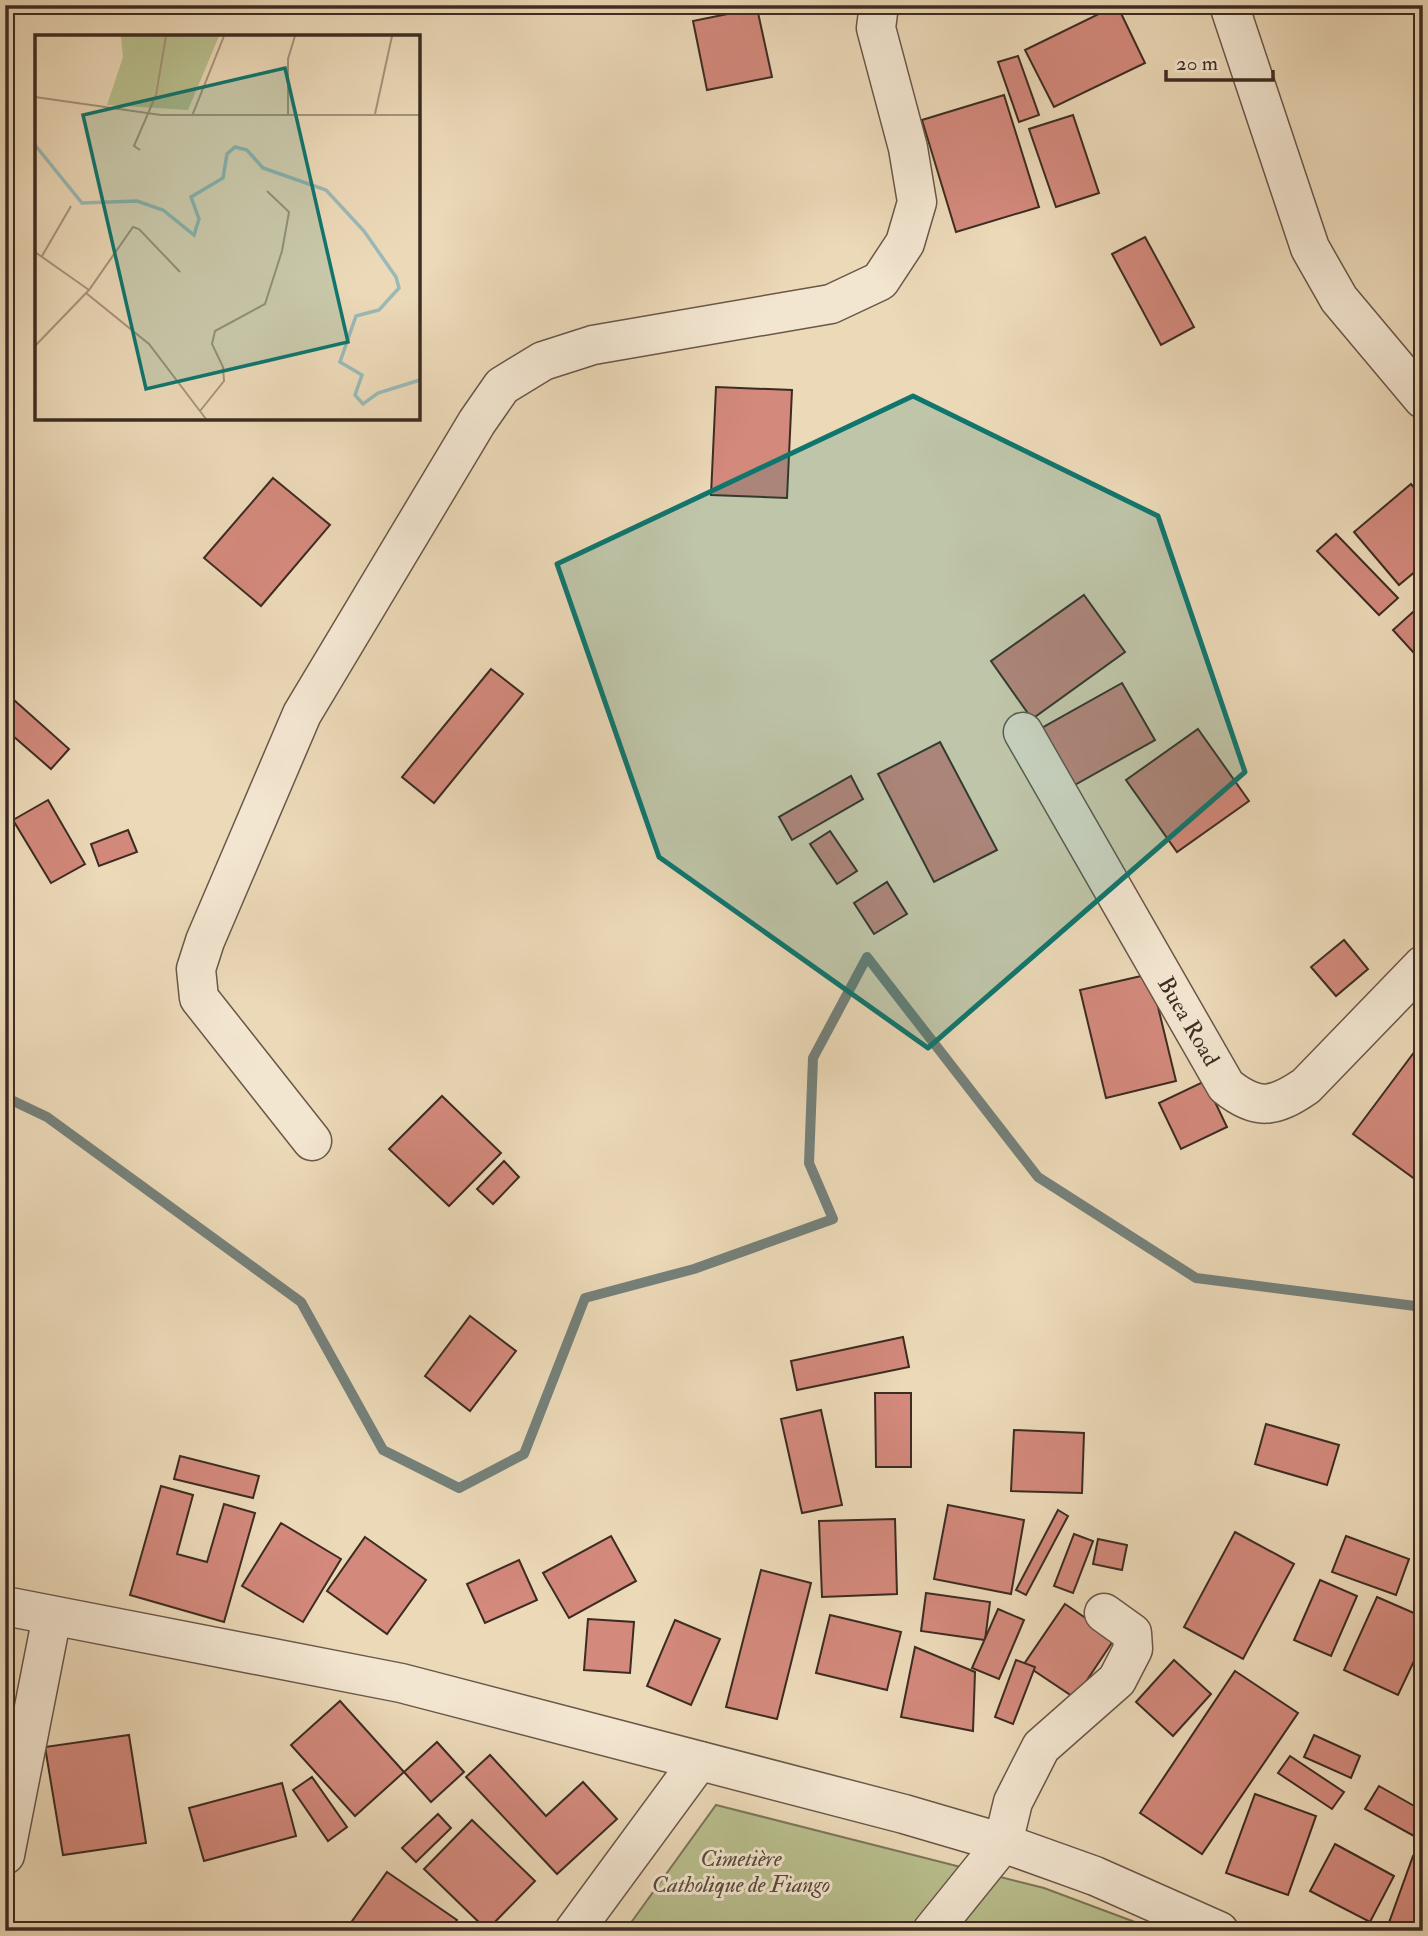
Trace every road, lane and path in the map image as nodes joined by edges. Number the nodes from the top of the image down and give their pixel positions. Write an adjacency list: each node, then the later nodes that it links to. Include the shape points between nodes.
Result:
1 (879, 5): 6 (street, via 876,28 908,148 916,202 905,243 880,281 831,304 593,345 543,361 502,386 302,714 196,969 199,998)
2 (1229, 5): 3 (street, via 1310,248 1339,299)
3 (1423, 399)
4 (1023, 732): 5 (street, Buea Road, via 1226,1086 1244,1100 1268,1105 1286,1100 1306,1086)
5 (1423, 965)
6 (312, 1141)
7 (5, 1606): 9 (street)
8 (1104, 1614): 11 (street, via 1132,1633 1133,1649 1117,1680 1041,1747 1013,1802)
9 (52, 1616): 10 (street, via 401,1683); 12 (street)
10 (699, 1761): 11 (street); 13 (street)
11 (1003, 1843): 14 (street); 15 (street, via 1095,1876)
12 (5, 1855)
13 (574, 1931)
14 (932, 1931)
15 (1219, 1931)

